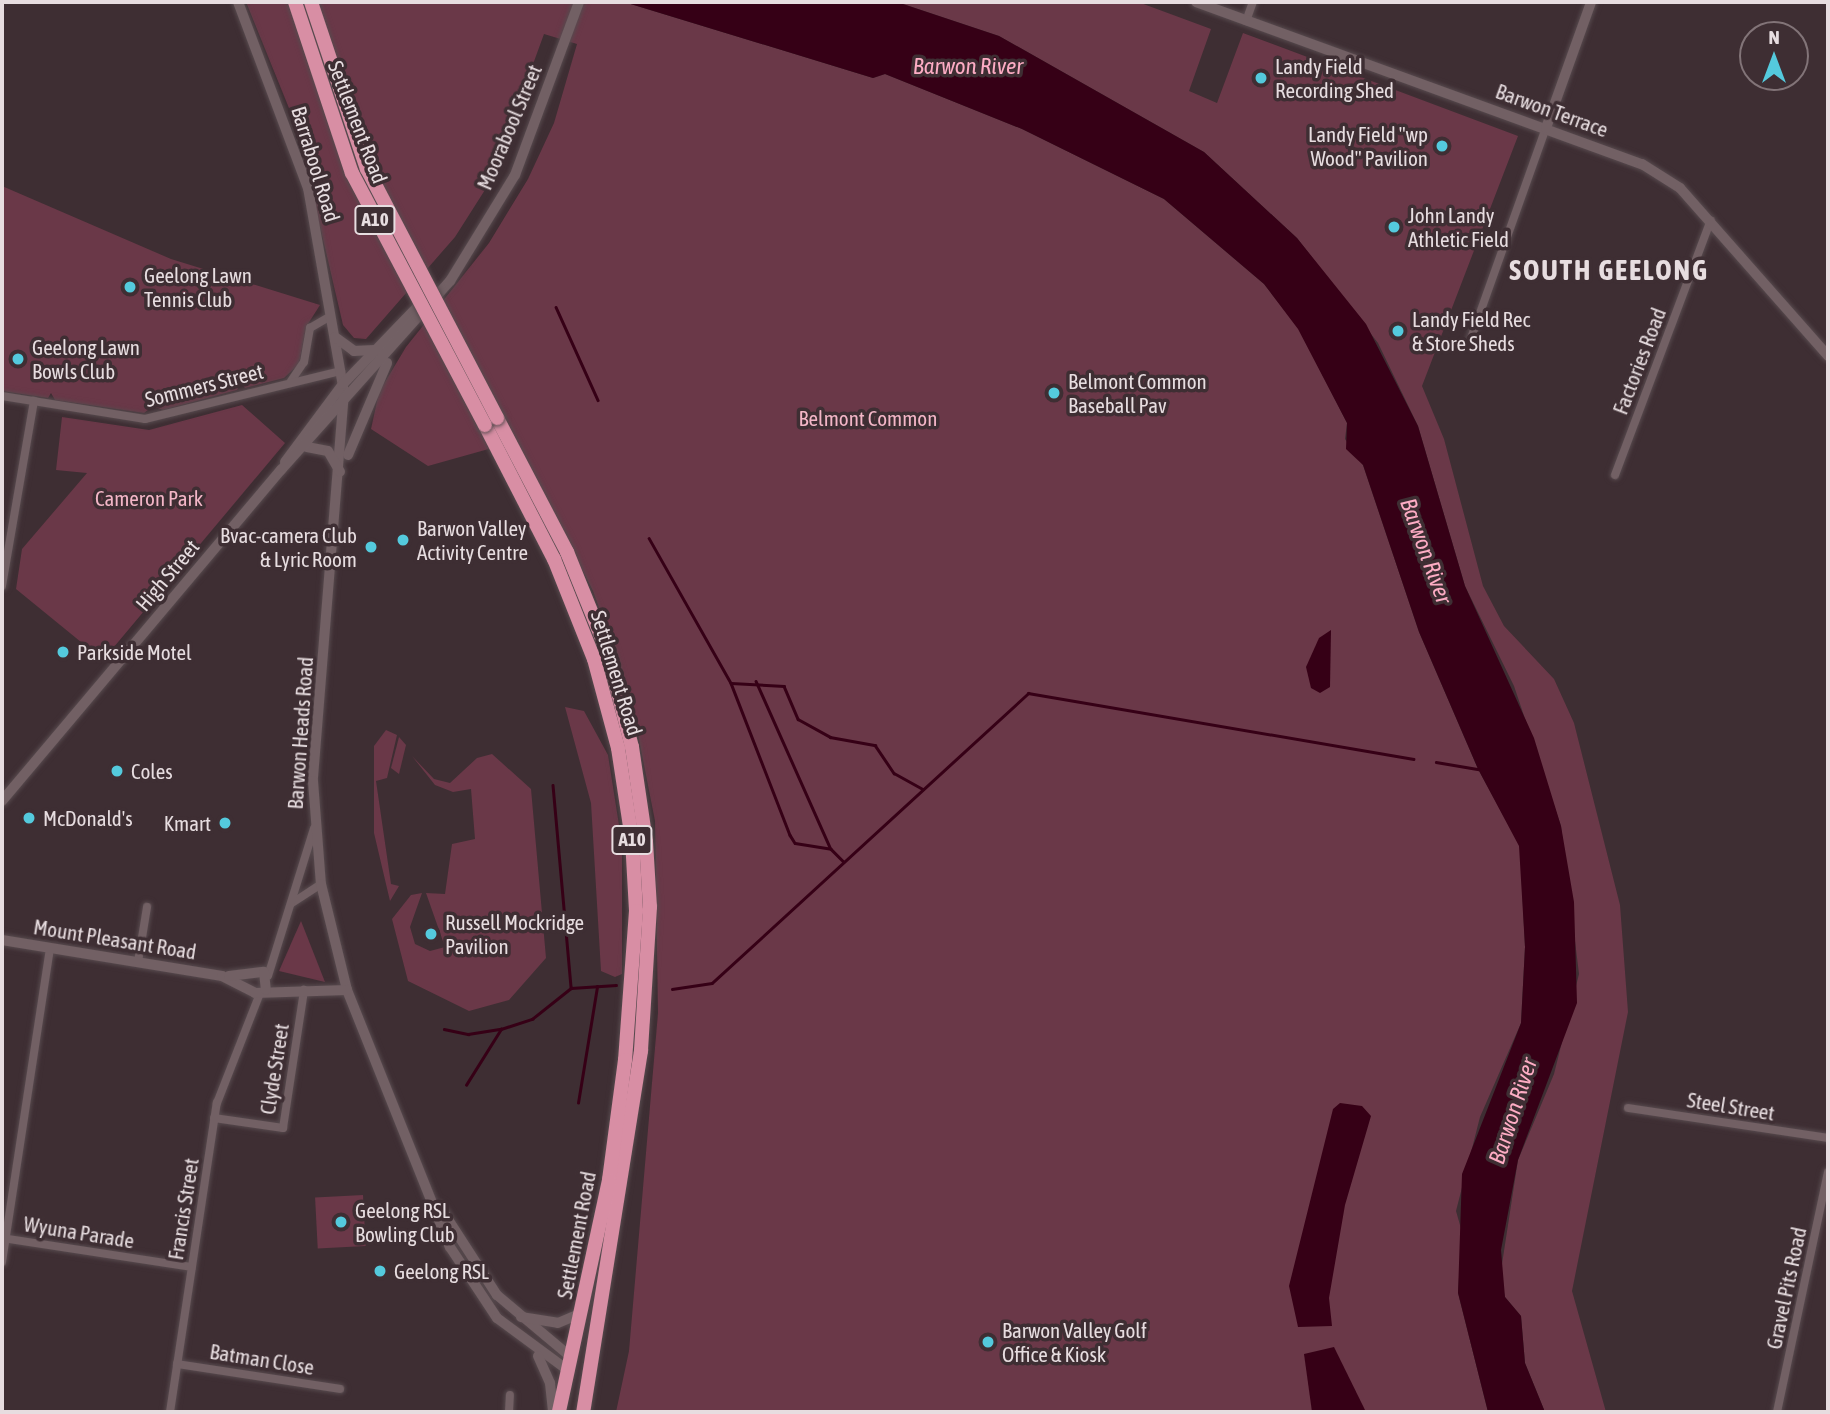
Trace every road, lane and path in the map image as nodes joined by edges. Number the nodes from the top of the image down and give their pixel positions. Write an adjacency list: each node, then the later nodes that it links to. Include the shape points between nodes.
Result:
1 (238, 2): 12 (street, Barrabool Road, via 305,178)
2 (295, 2): 24 (highway, Settlement Road / A10, bridge, via 352,173)
3 (311, 2): 24 (highway, Settlement Road / A10, bridge, via 367,169)
4 (579, 2): 11 (street, Moorabool Street, via 515,175)
5 (1196, 2): 8 (street, Barwon Terrace)
6 (1253, 2): 8 (street)
7 (1591, 2): 9 (street)
8 (1246, 21): 9 (street, Barwon Terrace)
9 (1546, 128): 10 (street, Barwon Terrace, via 1642,164 1680,188); 14 (street)
10 (1711, 220): 17 (street, Barwon Terrace); 27 (street, Factories Road)
11 (463, 261): 15 (street, Moorabool Street); 16 (street, Moorabool Street)
12 (331, 316): 13 (street, Barrabool Road); 19 (street, Sommers Street, via 310,328 304,362)
13 (335, 337): 16 (street, via 357,352); 18 (street, Barrabool Road)
14 (1470, 341)
15 (398, 345): 23 (street, Moorabool Street); 28 (street, via 362,412)
16 (374, 350): 20 (street, Moorabool Street)
17 (1828, 356)
18 (341, 371): 19 (street, Sommers Street); 20 (street, Barrabool Road)
19 (291, 381): 22 (street, Sommers Street, via 145,419)
20 (343, 384): 23 (street, Barwon Heads Road); 26 (street, High Street)
21 (2, 396): 22 (street, Sommers Street)
22 (34, 401): 29 (street)
23 (345, 404): 25 (street, High Street); 28 (street, Barwon Heads Road)
24 (491, 422): 56 (highway, Settlement Road / A10, via 594,659 618,748 632,839 636,911 625,1060); 61 (highway, Settlement Road / A10, via 567,552 608,653 632,747 646,842 650,907 641,1051)
25 (307, 447): 26 (street, High Street); 28 (street, via 328,451)
26 (281, 470): 30 (street, High Street)
27 (1615, 475)
28 (341, 483): 31 (street, Barwon Heads Road, via 315,738)
29 (4, 583)
30 (2, 801)
31 (314, 828): 32 (street, Barwon Heads Road); 33 (street)
32 (321, 884): 33 (street); 45 (street, Barwon Heads Road)
33 (291, 903): 37 (street)
34 (147, 907): 38 (street)
35 (2, 940): 36 (street, Mount Pleasant Road)
36 (51, 948): 38 (street, Mount Pleasant Road); 51 (street)
37 (272, 950): 39 (street); 41 (street)
38 (138, 962): 40 (street, Mount Pleasant Road)
39 (254, 972): 40 (street, Mount Pleasant Road); 41 (street, Mount Pleasant Road); 43 (street)
40 (222, 976): 43 (street, Mount Pleasant Road)
41 (268, 976): 42 (street, Mount Pleasant Road); 43 (street)
42 (291, 988): 43 (street, Mount Pleasant Road); 44 (street, Mount Pleasant Road)
43 (256, 990): 47 (street, Francis Street)
44 (304, 990): 45 (street, Mount Pleasant Road); 47 (street, Clyde Street, via 283,1128)
45 (347, 990): 50 (street, Barwon Heads Road)
46 (1628, 1108): 48 (street, Steel Street)
47 (214, 1118): 53 (street, Francis Street)
48 (1828, 1138)
49 (1828, 1172): 69 (street, Gravel Pits Road)
50 (431, 1191): 54 (street, Barwon Heads Road); 55 (street, Barwon Heads Road)
51 (4, 1238): 52 (street); 53 (street, Wyuna Parade)
52 (2, 1262)
53 (192, 1267): 59 (street, Francis Street)
54 (482, 1275): 55 (street); 57 (street, Barwon Heads Road)
55 (469, 1282): 58 (street, Barwon Heads Road)
56 (582, 1313): 57 (street, via 558,1323); 60 (highway, Settlement Road / A10)
57 (517, 1315): 60 (street, Barwon Heads Road)
58 (536, 1352): 60 (street, Barwon Heads Road); 66 (street, via 550,1383)
59 (177, 1364): 62 (street, Batman Close); 64 (street, Francis Street)
60 (570, 1364): 61 (highway); 67 (highway, Settlement Road / A10)
61 (590, 1374): 68 (highway, Settlement Road / A10)
62 (341, 1389)
63 (510, 1395): 65 (street)
64 (170, 1412)
65 (509, 1412)
66 (552, 1412)
67 (559, 1412)
68 (583, 1412)
69 (1777, 1412)

